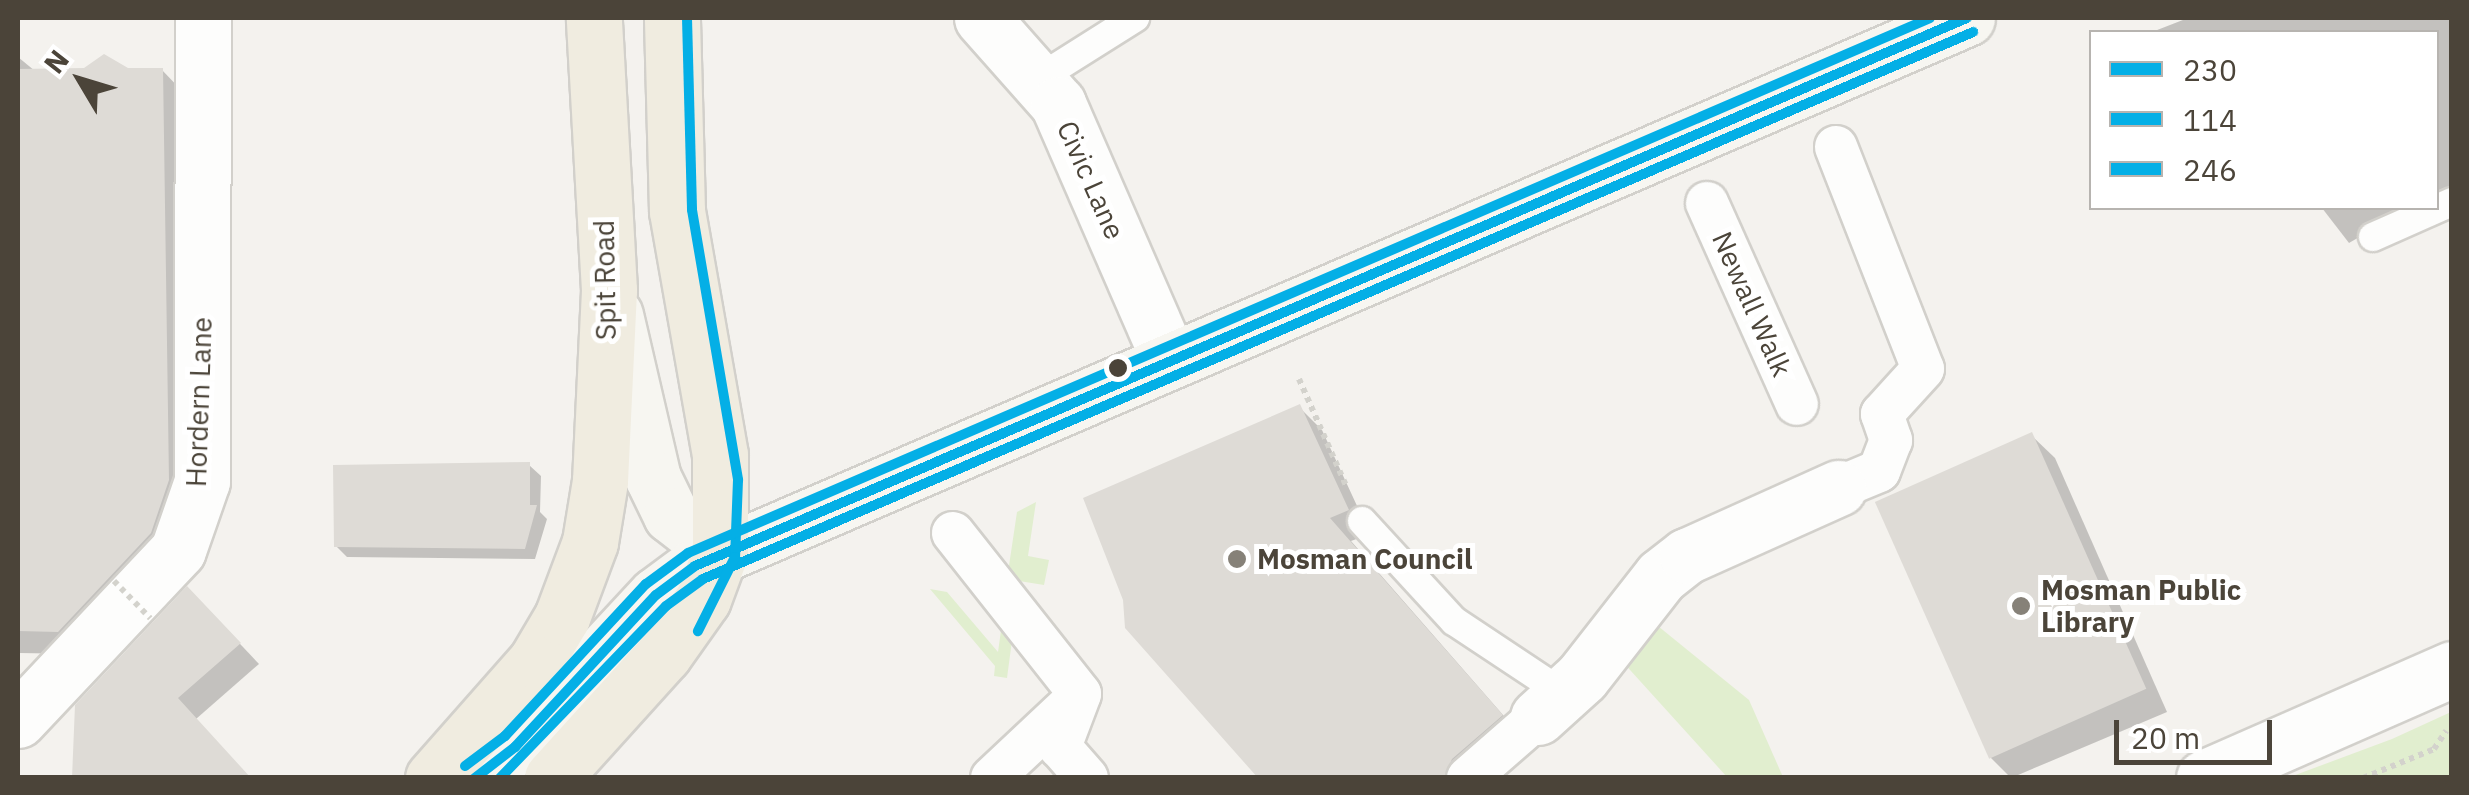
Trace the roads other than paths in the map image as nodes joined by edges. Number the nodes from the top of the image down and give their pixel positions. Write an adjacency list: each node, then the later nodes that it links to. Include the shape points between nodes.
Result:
1 (203, 18): 22 (street, Hordern Lane, via 202,481 178,550)
2 (594, 18): 12 (highway, Spit Road)
3 (672, 18): 18 (highway, via 677,211 720,454)
4 (982, 18): 7 (street, Civic Lane)
5 (1135, 18): 7 (lane)
6 (1968, 18): 13 (main road)
7 (1038, 79): 13 (street, Civic Lane, via 1058,104)
8 (1836, 147): 15 (street, via 1924,369 1882,414 1891,440 1879,471)
9 (1707, 203): 14 (street, Newall Walk)
10 (2434, 210): 11 (lane)
11 (2373, 237)
12 (609, 290): 18 (main road, via 653,478 671,515); 23 (highway, Spit Road, via 600,481 590,542 562,617 536,661)
13 (1170, 361): 18 (main road)
14 (1797, 404)
15 (1838, 488): 21 (street, via 1686,556 1661,576)
16 (1362, 521): 21 (lane, via 1454,621)
17 (953, 533): 20 (street)
18 (720, 554): 24 (main road, via 656,595 515,747); 25 (highway, via 703,599 664,654)
19 (2452, 668): 29 (street)
20 (1080, 694): 26 (street); 27 (street, via 1060,746)
21 (1559, 704): 28 (street)
22 (18, 720)
23 (433, 778)
24 (474, 778)
25 (552, 778)
26 (992, 778)
27 (1086, 778)
28 (1468, 778)
29 (2204, 778)

